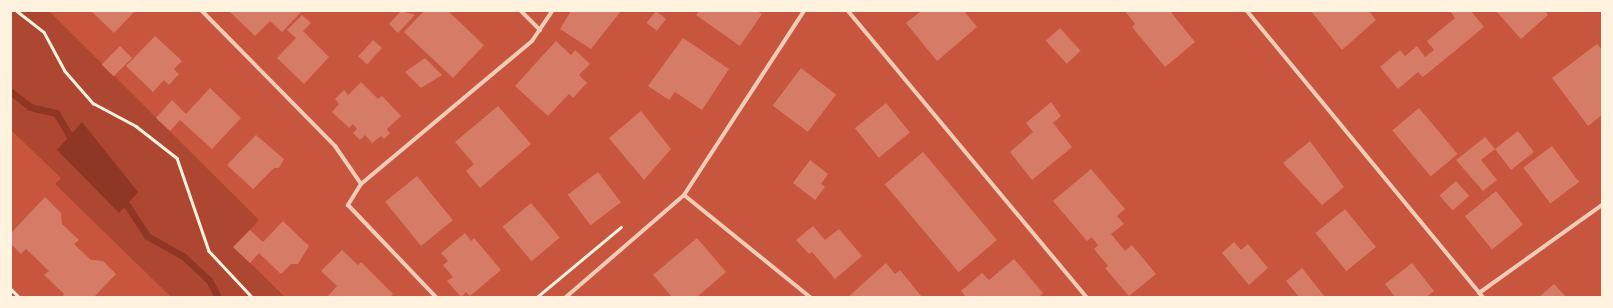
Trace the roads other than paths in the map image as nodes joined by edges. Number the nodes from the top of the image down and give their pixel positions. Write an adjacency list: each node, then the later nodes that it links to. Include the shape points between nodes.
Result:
1 (202, 11): 8 (street, via 335,146)
2 (521, 11): 7 (street)
3 (552, 11): 7 (street)
4 (804, 11): 9 (street)
5 (848, 11): 15 (street)
6 (1247, 11): 11 (street)
7 (540, 30): 8 (street, via 532,41)
8 (361, 184): 12 (street, via 348,205)
9 (684, 195): 13 (street); 14 (street)
10 (1602, 205): 11 (street)
11 (1479, 293): 16 (street)
12 (436, 297)
13 (566, 297)
14 (810, 297)
15 (1086, 297)
16 (1483, 297)

